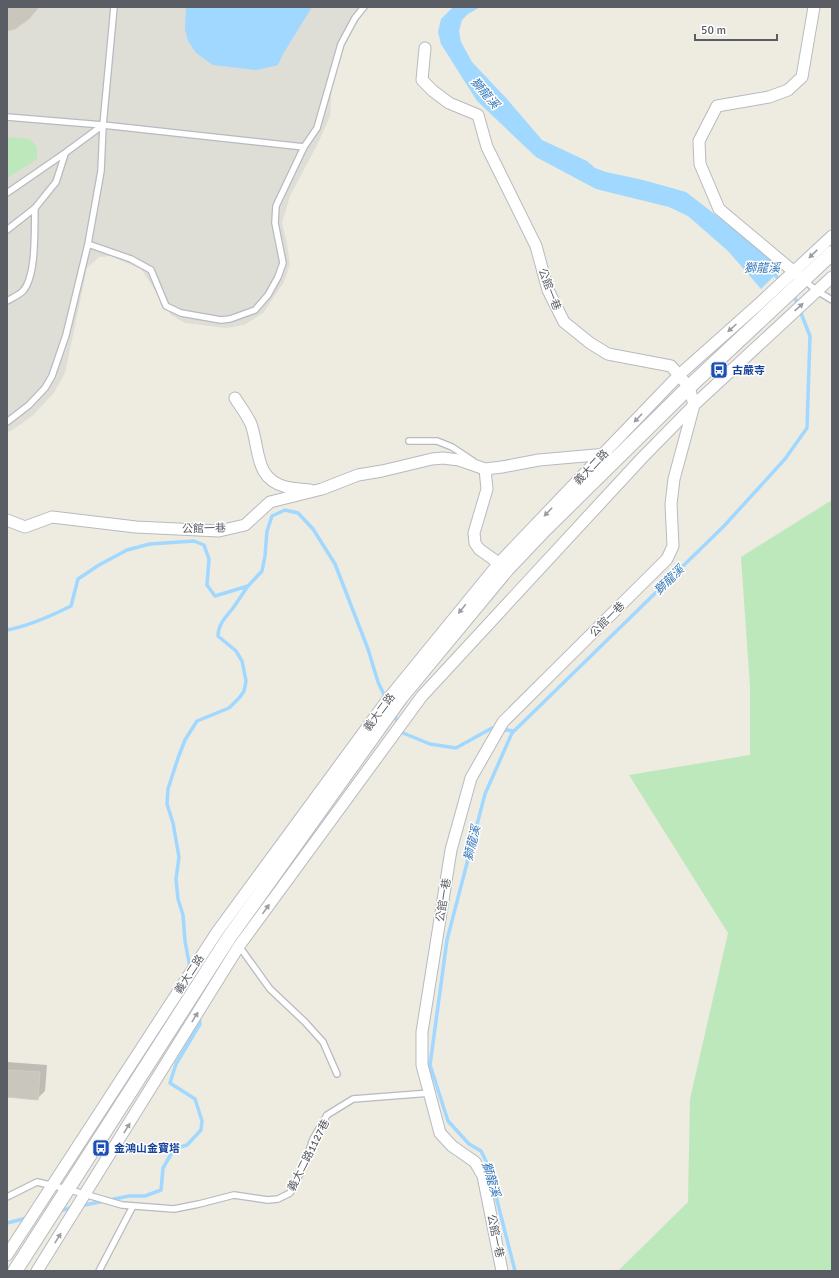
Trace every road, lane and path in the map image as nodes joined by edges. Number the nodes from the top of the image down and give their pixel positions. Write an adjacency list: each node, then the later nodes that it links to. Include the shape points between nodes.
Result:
1 (114, 7): 6 (lane)
2 (364, 7): 7 (lane, via 341,44 317,128)
3 (814, 7): 15 (street, via 802,77 788,90 769,97 717,106 699,141 700,164 719,209)
4 (425, 48): 21 (street, 公館一巷, via 422,80 449,103 478,115 487,147 536,246 548,290 564,322 608,354 671,366)
5 (7, 117): 6 (lane)
6 (103, 125): 7 (lane); 8 (lane); 13 (lane, via 101,171)
7 (304, 147): 13 (lane, via 276,206 276,223 283,263 268,295 255,310 221,320 181,313 166,306 151,270 131,259)
8 (65, 153): 9 (lane); 10 (lane, via 56,182)
9 (7, 193)
10 (35, 208): 11 (lane); 19 (lane, via 29,280 22,291)
11 (7, 230)
12 (832, 236): 15 (street, 義大二路, one-way to 15)
13 (88, 244): 25 (lane, via 66,335 52,376 45,388)
14 (832, 253): 15 (street, 義大二路)
15 (799, 276): 17 (lane); 20 (street, 義大二路)
16 (832, 277): 17 (street, 義大二路)
17 (817, 291): 18 (lane); 24 (street, 義大二路, one-way to 17)
18 (832, 300)
19 (7, 301)
20 (766, 306): 21 (street, 義大二路, one-way to 21); 22 (street, 義大二路)
21 (679, 375): 22 (street, 公館一巷); 28 (street, 義大二路, one-way to 28)
22 (689, 387): 24 (street, 公館一巷); 27 (street, 義大二路)
23 (236, 398): 30 (street, via 250,424 262,470 267,477 287,487)
24 (694, 405): 33 (street, 義大二路, one-way to 24, via 422,696); 35 (street, 公館一巷, via 674,479 671,504 672,546 667,559 503,722 471,778 451,850 422,1032 422,1065)
25 (7, 422)
26 (409, 441): 29 (lane, via 438,441 452,447)
27 (623, 452): 28 (street, 公館一巷); 32 (street, 義大二路, via 544,530)
28 (603, 454): 29 (street, 公館一巷); 32 (street, 義大二路, one-way to 32)
29 (485, 469): 30 (street, 公館一巷, via 459,460 432,459 358,475); 32 (street, via 487,489 474,533 475,542 479,549)
30 (322, 489): 31 (street, 公館一巷, via 270,502 245,525 219,531 136,527 52,517 25,528)
31 (7, 520)
32 (503, 566): 33 (street, 義大二路, via 402,697)
33 (228, 939): 34 (lane, via 270,989 323,1042); 36 (street, 義大二路); 37 (street, 義大二路); 38 (street, 義大二路, one-way to 33)
34 (337, 1074)
35 (430, 1093): 40 (lane, 義大二路1127巷, via 353,1100 327,1116 313,1139 290,1192 278,1199 234,1195 174,1209); 45 (street, 公館一巷, via 440,1133 452,1146 475,1162 483,1176)
36 (51, 1185): 37 (lane, 義大二路1127巷); 39 (lane, 義大二路1127巷, via 37,1182); 41 (street, 義大二路)
37 (67, 1189): 38 (lane, 義大二路1127巷); 42 (street, 義大二路)
38 (86, 1194): 40 (lane, 義大二路1127巷); 43 (street, 義大二路, one-way to 38)
39 (7, 1197)
40 (133, 1206): 44 (lane)
41 (7, 1255)
42 (15, 1271)
43 (37, 1271)
44 (99, 1271)
45 (502, 1271)

